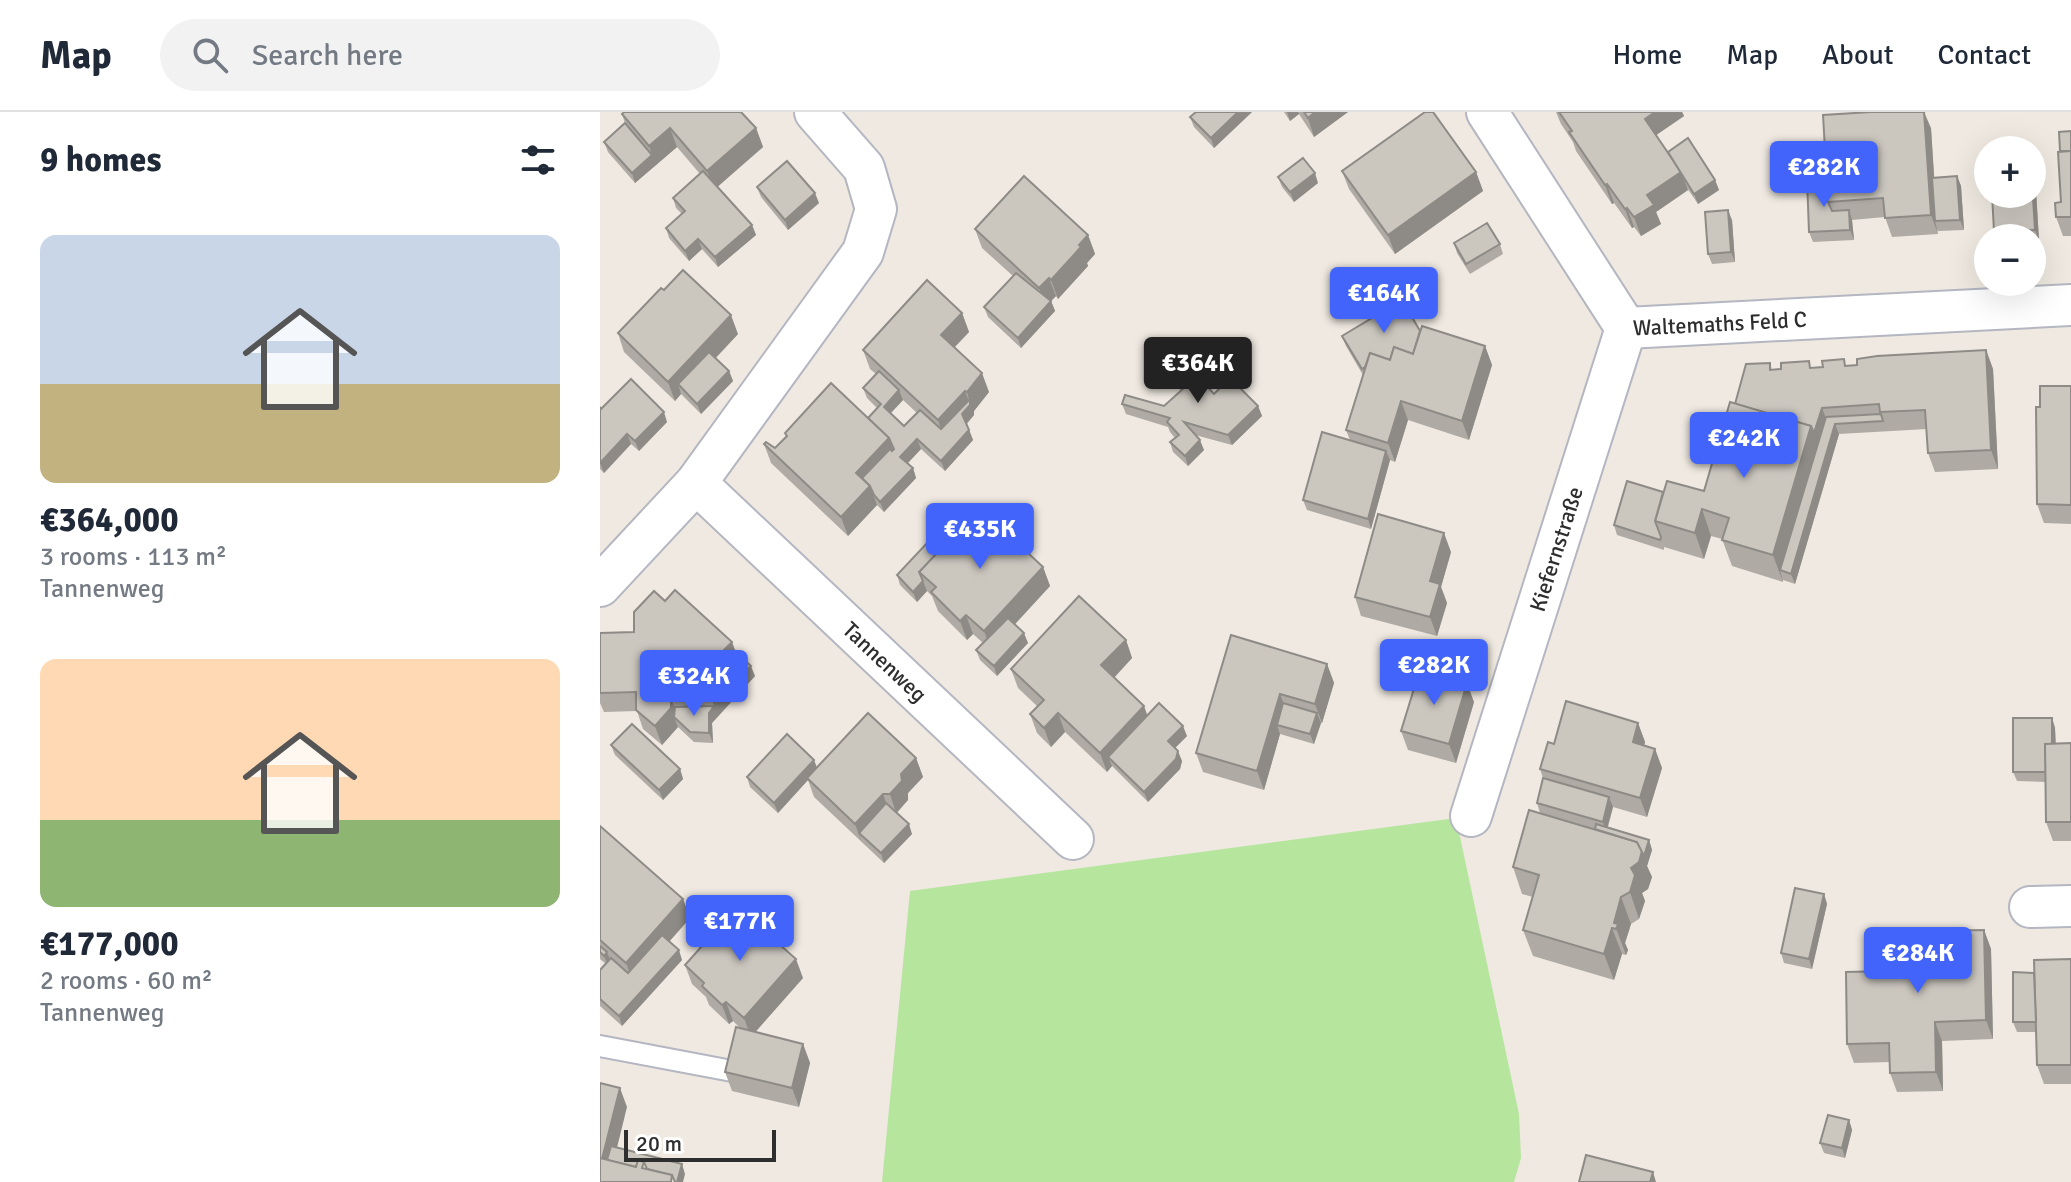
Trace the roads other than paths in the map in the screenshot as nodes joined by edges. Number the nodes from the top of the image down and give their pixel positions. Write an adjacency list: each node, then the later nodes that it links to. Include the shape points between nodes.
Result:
1 (815, 112): 5 (street, via 864,168 876,209 863,252)
2 (1487, 112): 4 (street, Waltemaths Feld C)
3 (2071, 305): 4 (street, Waltemaths Feld C)
4 (1626, 328): 7 (street, Kiefernstraße)
5 (696, 483): 6 (street); 8 (street, Tannenweg)
6 (600, 586)
7 (1471, 816)
8 (1073, 839)
9 (2071, 906): 10 (street)
10 (2030, 907)
11 (600, 1046): 12 (lane)
12 (732, 1071)

